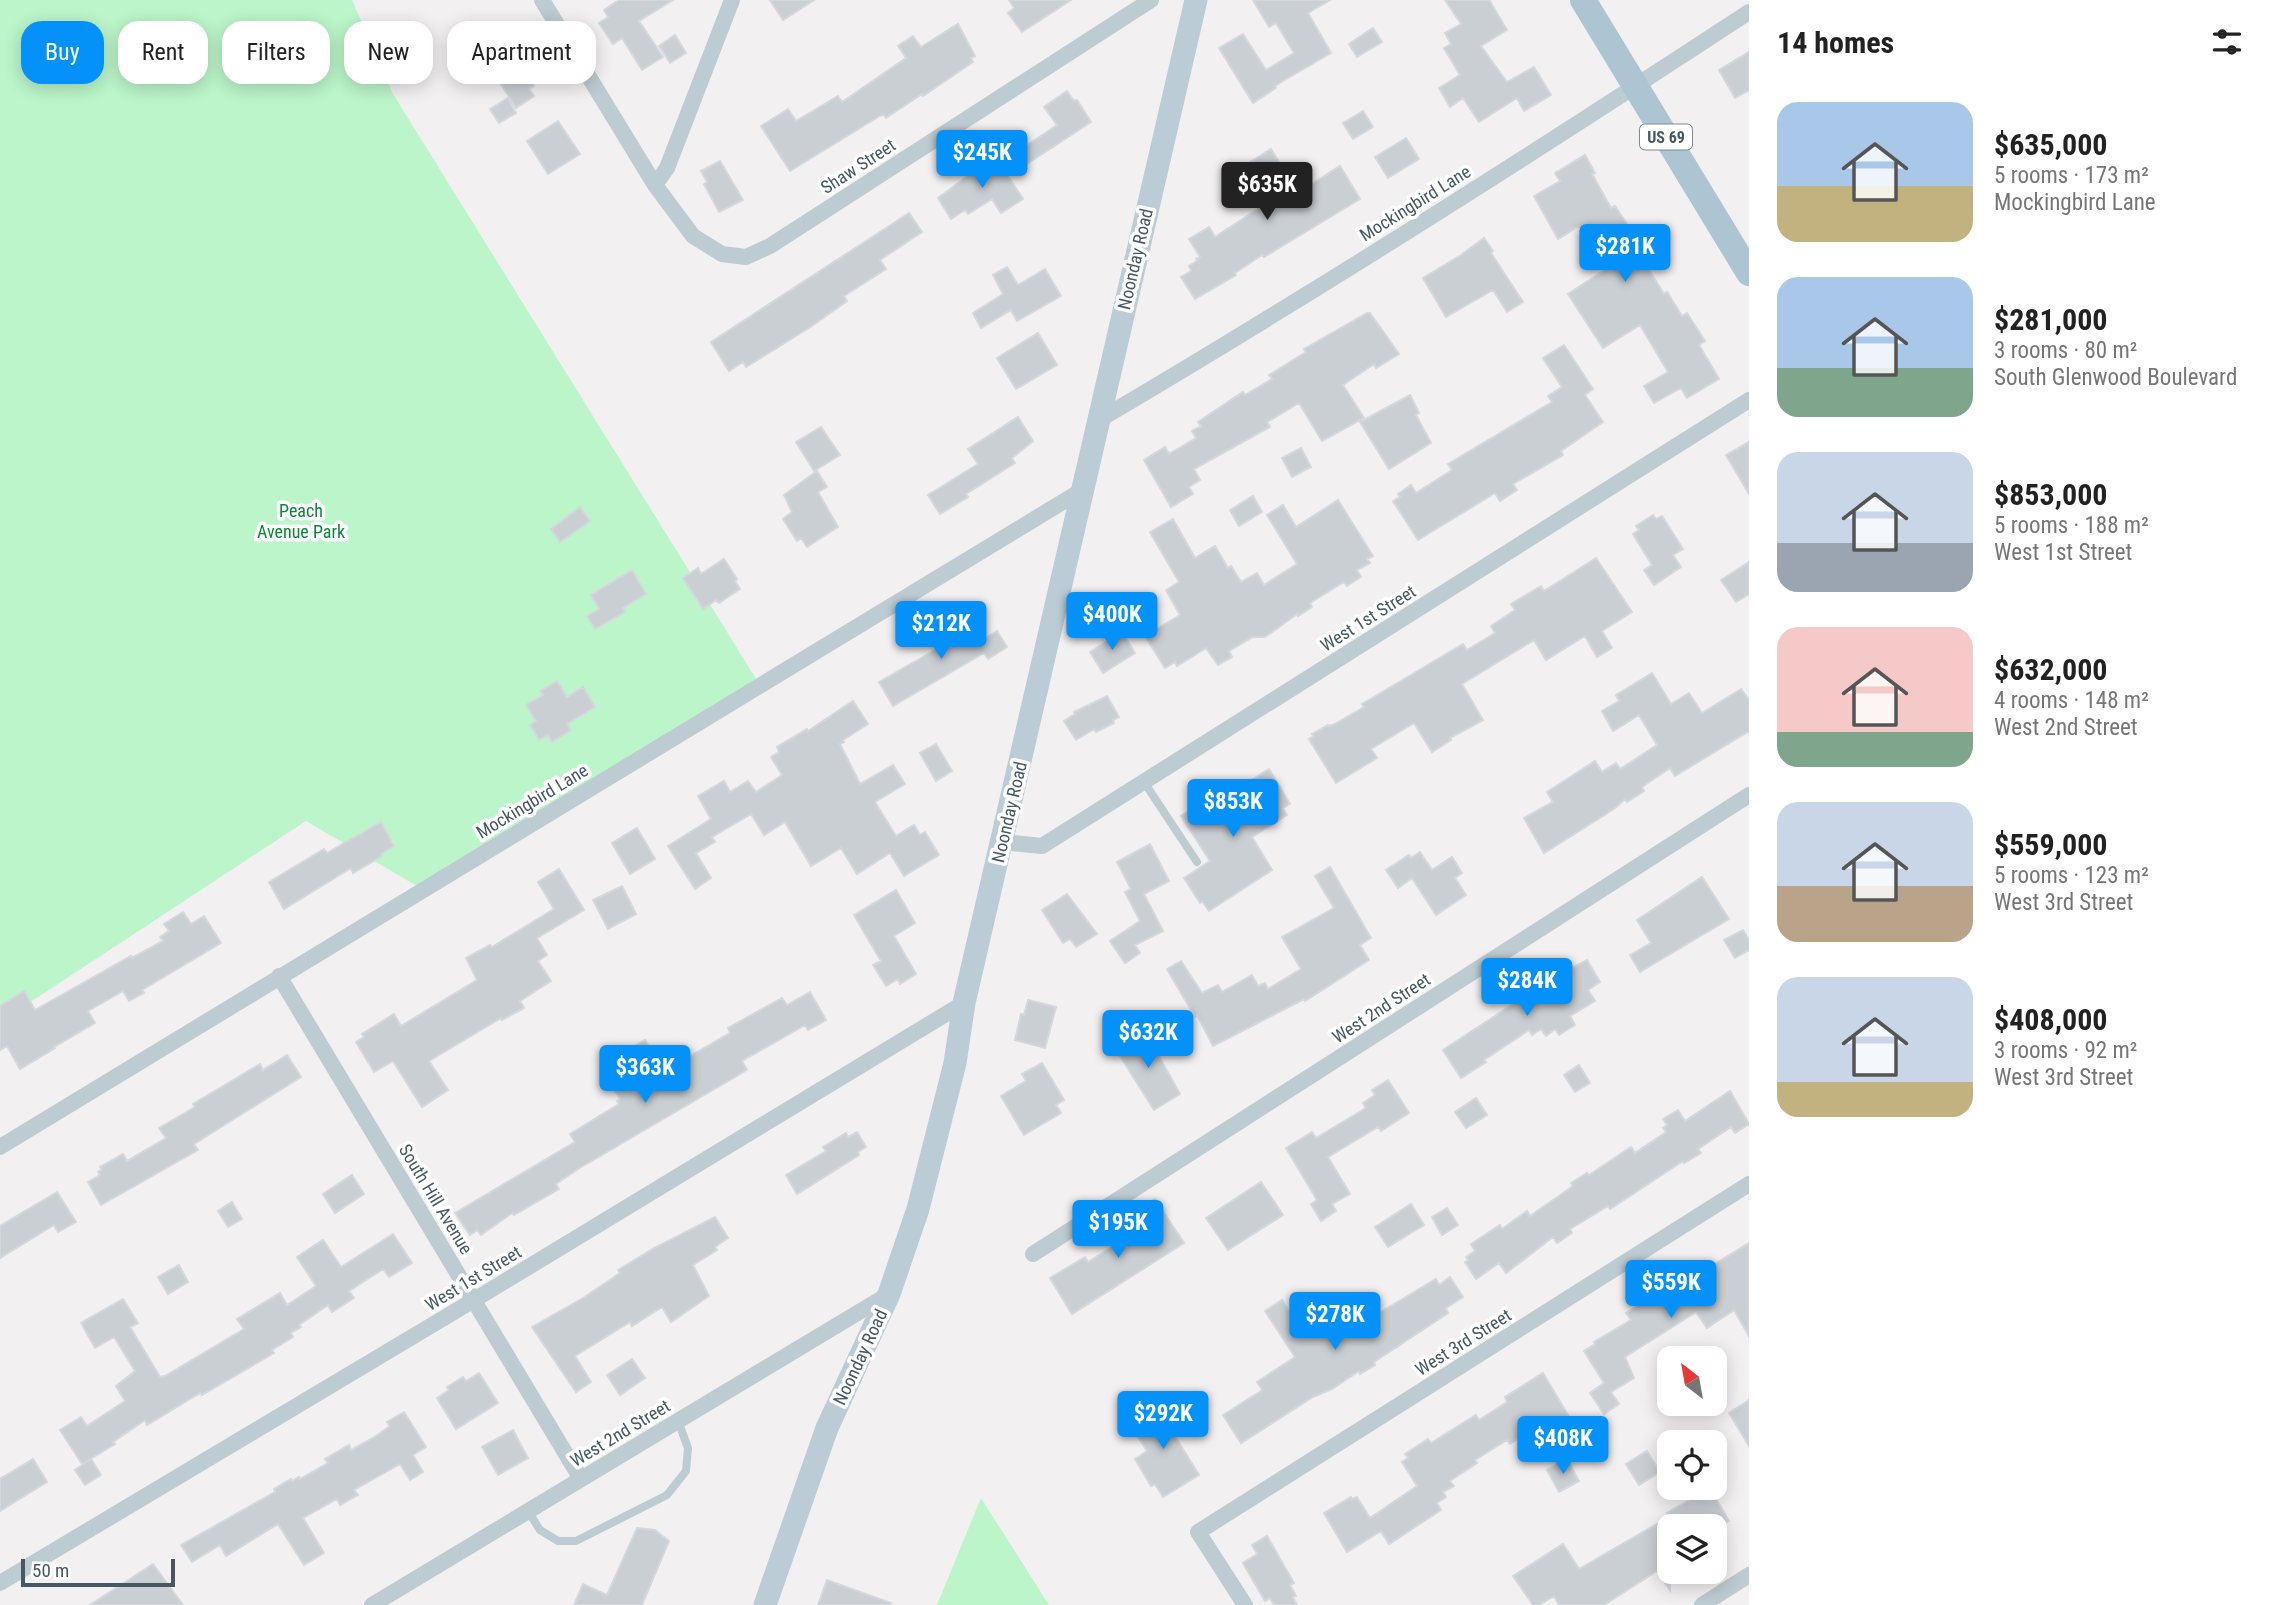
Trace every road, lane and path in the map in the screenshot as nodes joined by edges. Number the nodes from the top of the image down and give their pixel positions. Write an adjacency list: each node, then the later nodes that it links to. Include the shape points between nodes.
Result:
1 (542, 0): 8 (street)
2 (732, 0): 8 (street, via 667,168)
3 (1151, 0): 8 (street, Shaw Street, via 770,246 746,257 722,254 693,236)
4 (1196, 0): 11 (street, Noonday Road)
5 (1583, 0): 7 (main road, US 69)
6 (1749, 12): 7 (street, Mockingbird Lane)
7 (1635, 87): 9 (main road, US 69); 11 (street, Mockingbird Lane, via 1230,343)
8 (655, 185)
9 (1749, 273)
10 (1749, 400): 13 (street, West 1st Street)
11 (1097, 421): 12 (street, Noonday Road)
12 (1084, 489): 15 (street, Noonday Road); 17 (street, Mockingbird Lane)
13 (1144, 782): 15 (street, West 1st Street, via 1042,846); 16 (lane)
14 (1749, 795): 21 (street, West 2nd Street)
15 (1002, 842): 18 (street, Noonday Road)
16 (1197, 862)
17 (279, 976): 19 (street, Mockingbird Lane); 23 (street, South Hill Avenue)
18 (964, 1003): 22 (street, Noonday Road, via 955,1063 918,1209); 23 (street, West 1st Street)
19 (0, 1147)
20 (1749, 1184): 31 (street, West 3rd Street, via 1199,1532)
21 (1033, 1254)
22 (889, 1294): 24 (street, West 2nd Street); 30 (street, Noonday Road, via 827,1428)
23 (474, 1300): 25 (street, South Hill Avenue); 28 (street, West 1st Street)
24 (678, 1420): 25 (street, West 2nd Street); 26 (lane, via 688,1448 685,1471 667,1495 576,1541 558,1541 540,1530)
25 (582, 1479): 26 (street, West 2nd Street)
26 (528, 1511): 29 (street, West 2nd Street)
27 (1749, 1575): 32 (street)
28 (0, 1583)
29 (372, 1605)
30 (765, 1605)
31 (1245, 1605)
32 (1702, 1605)

